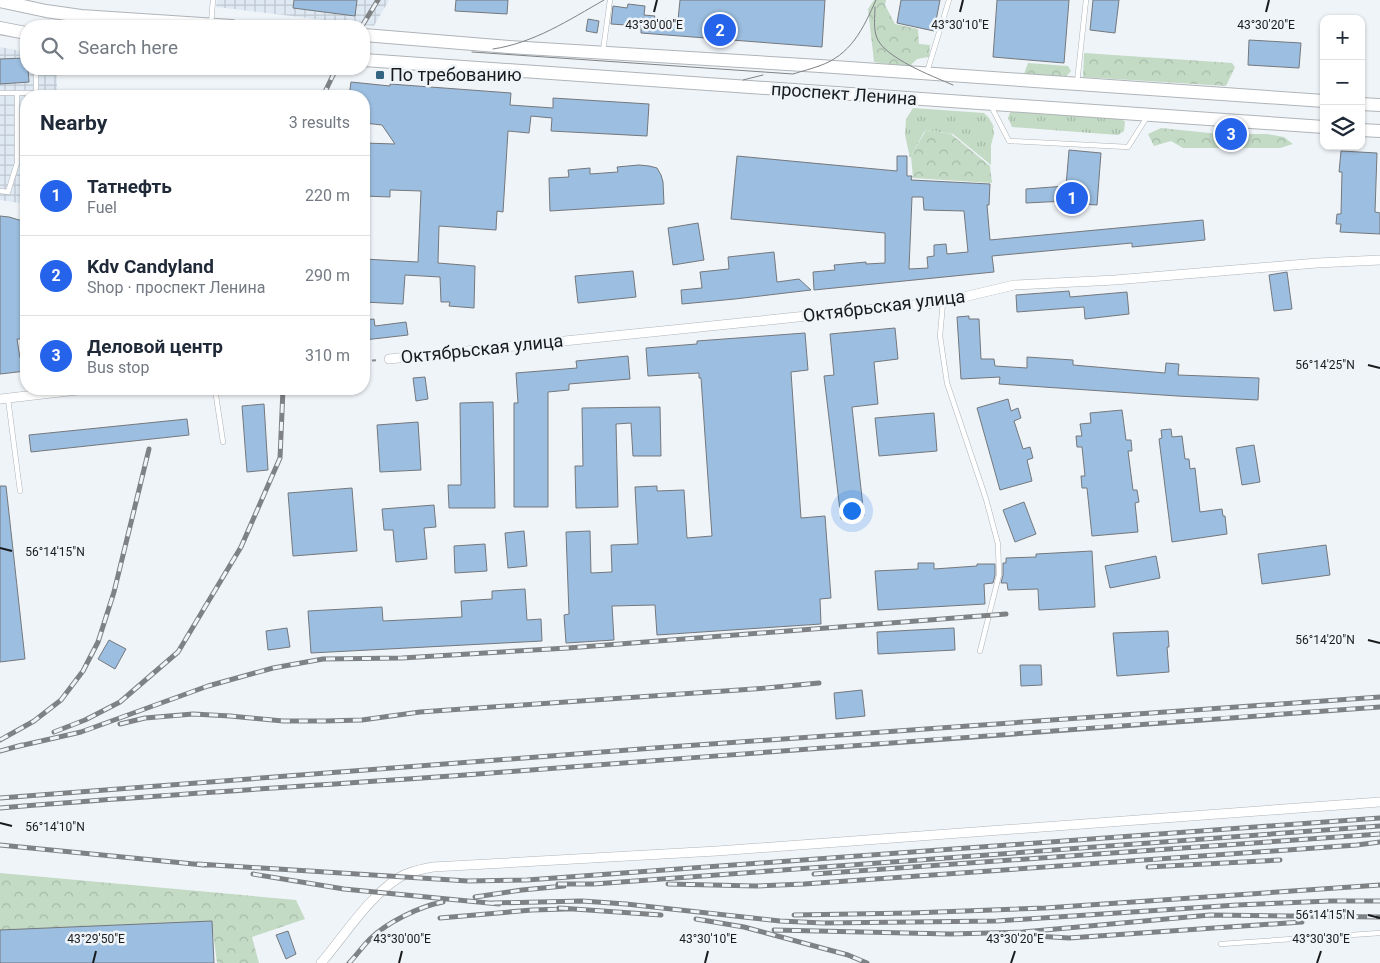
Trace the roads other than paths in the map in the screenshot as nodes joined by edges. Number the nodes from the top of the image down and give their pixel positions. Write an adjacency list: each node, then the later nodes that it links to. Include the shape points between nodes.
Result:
1 (213, 0): 7 (lane)
2 (949, 0): 13 (lane)
3 (1086, 0): 15 (lane)
4 (0, 1): 6 (main road, via 82,16)
5 (609, 3): 11 (lane)
6 (139, 20)
7 (211, 20)
8 (0, 28): 9 (main road)
9 (20, 32)
10 (370, 35): 11 (main road, проспект Ленина)
11 (602, 53): 13 (main road, проспект Ленина)
12 (370, 60): 20 (main road, проспект Ленина)
13 (927, 74): 15 (main road, проспект Ленина)
14 (36, 75): 16 (lane)
15 (1077, 84): 19 (main road, проспект Ленина)
16 (36, 90)
17 (0, 93): 18 (lane)
18 (17, 93): 27 (lane, via 17,163 8,192)
19 (1320, 101)
20 (991, 104): 23 (main road, проспект Ленина); 23 (lane, via 1009,141 1128,147)
21 (1365, 104): 22 (main road)
22 (1380, 105)
23 (1148, 115): 24 (main road, проспект Ленина)
24 (1320, 127)
25 (1365, 130): 26 (main road)
26 (1380, 131)
27 (0, 191)
28 (1380, 260): 29 (street, Октябрьская улица, via 1014,285)
29 (943, 302): 30 (street, Октябрьская улица); 36 (lane, via 940,336 947,383 998,544 999,575)
30 (389, 359)
31 (37, 395): 33 (street)
32 (216, 395): 34 (lane)
33 (4, 399): 35 (lane)
34 (223, 442)
35 (20, 491)
36 (980, 651)
37 (1380, 802): 40 (street, via 717,851 433,867 400,877 379,893)
38 (1380, 933): 39 (lane)
39 (1221, 944)
40 (324, 961)

